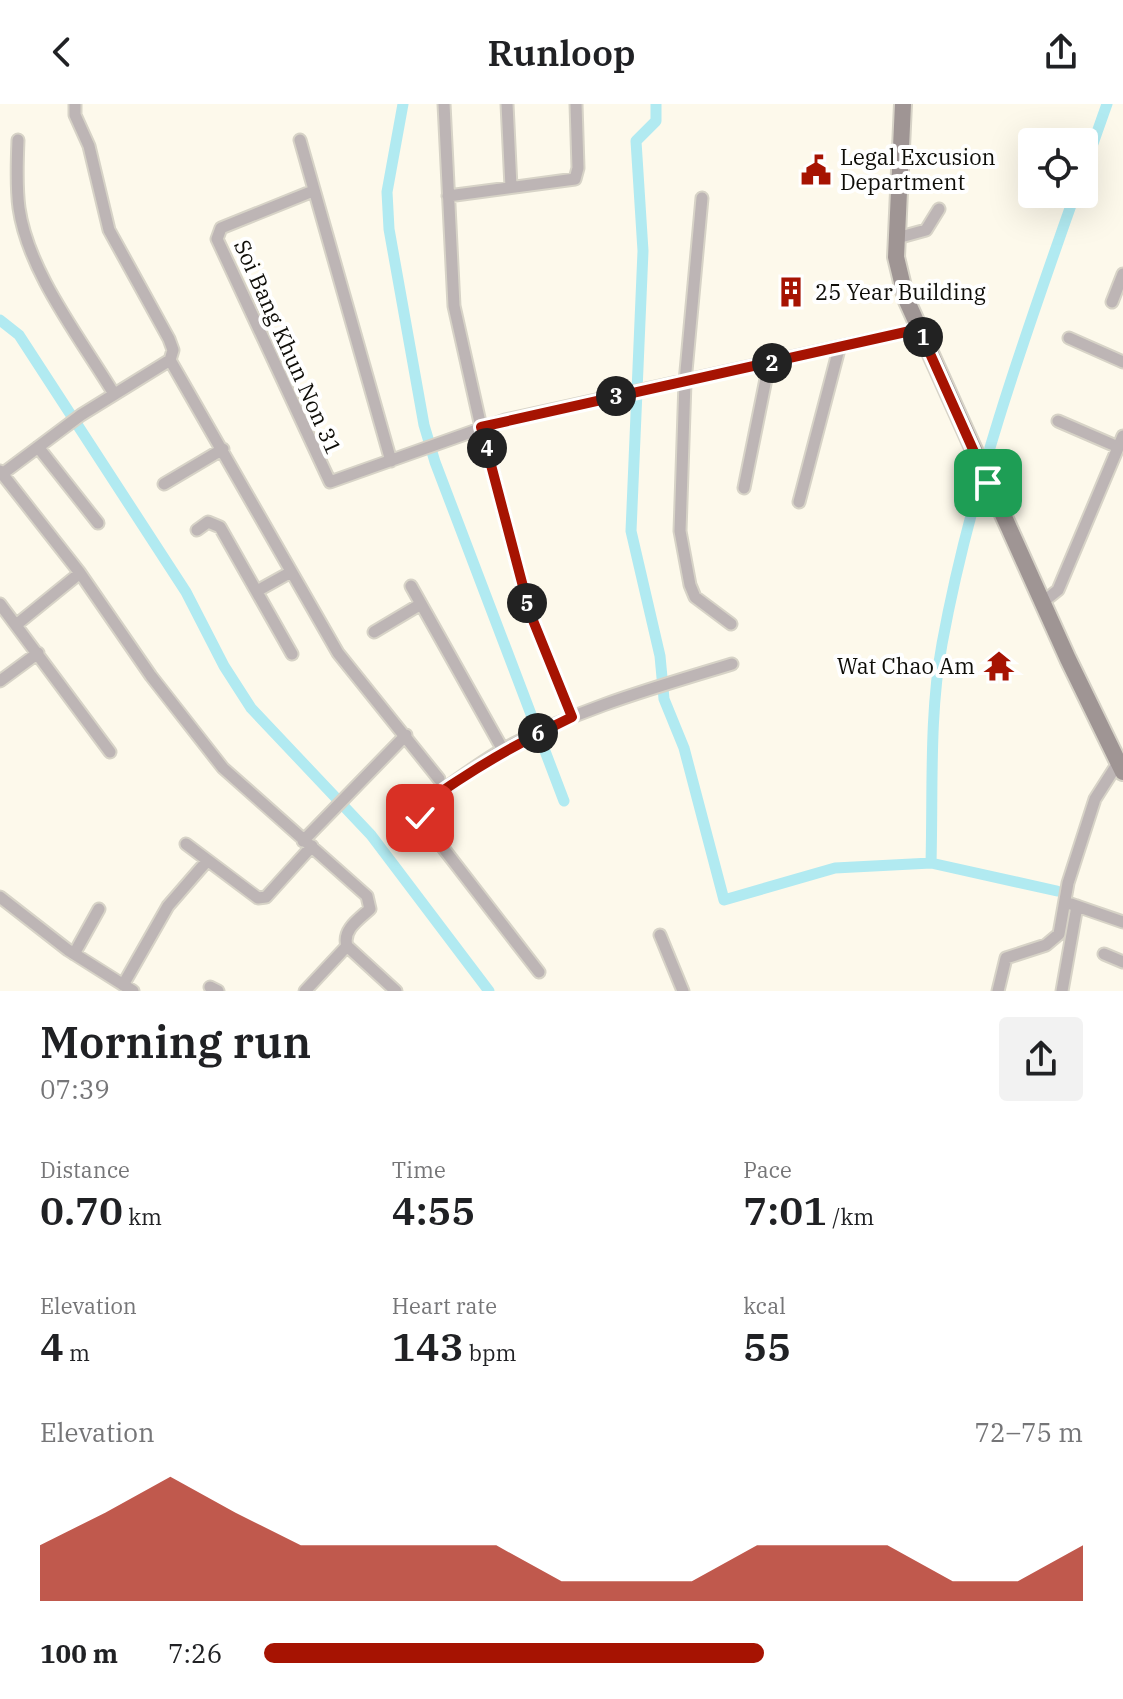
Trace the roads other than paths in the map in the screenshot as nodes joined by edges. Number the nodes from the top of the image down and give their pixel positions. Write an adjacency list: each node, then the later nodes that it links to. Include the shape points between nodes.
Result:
1 (75, 104): 19 (street, via 109,230 169,339)
2 (444, 104): 10 (street)
3 (507, 104): 8 (street)
4 (576, 104): 8 (street, via 575,179)
5 (903, 107): 13 (street)
6 (18, 140): 23 (street, via 25,235 36,264)
7 (300, 140): 9 (street)
8 (511, 187): 10 (street)
9 (313, 191): 29 (street); 29 (street, Soi Bang Khun Non 31, via 221,228 217,239 327,480 336,482)
10 (448, 196): 25 (street, via 454,306)
11 (702, 198): 22 (street)
12 (939, 209): 13 (street, via 926,230)
13 (897, 238): 16 (street, via 897,270)
14 (1123, 274): 15 (street)
15 (1112, 302)
16 (919, 329): 18 (street, Soi Bang Khun Non 31); 40 (street)
17 (1069, 338): 20 (street)
18 (839, 349): 21 (street, Soi Bang Khun Non 31); 33 (street)
19 (170, 360): 23 (street); 28 (street)
20 (1123, 362)
21 (769, 364): 22 (street, Soi Bang Khun Non 31); 32 (street)
22 (685, 382): 25 (street, Soi Bang Khun Non 31); 43 (street, via 678,500 685,562 695,597)
23 (114, 394): 27 (street)
24 (1058, 421): 26 (street)
25 (481, 427): 29 (street, Soi Bang Khun Non 31); 50 (street, via 530,613)
26 (1121, 441): 40 (street, via 1058,590)
27 (38, 447): 30 (street); 34 (street)
28 (223, 449): 31 (street); 36 (street)
29 (391, 461)
30 (1, 472): 37 (street)
31 (164, 484)
32 (744, 488)
33 (799, 502)
34 (98, 523)
35 (197, 530): 39 (street, via 217,523)
36 (291, 572): 39 (street); 51 (street, via 338,653)
37 (80, 573): 44 (street); 57 (street, via 223,768)
38 (411, 586): 41 (street)
39 (257, 591): 47 (street)
40 (1043, 602): 54 (street)
41 (421, 604): 45 (street); 52 (street)
42 (2, 610): 44 (street)
43 (731, 624)
44 (16, 625): 46 (street)
45 (374, 632)
46 (38, 653): 49 (street); 53 (street)
47 (292, 654)
48 (732, 664): 50 (street)
49 (0, 681)
50 (572, 717): 52 (street)
51 (406, 735): 55 (street); 57 (street)
52 (503, 750): 69 (street, via 417,813)
53 (110, 752)
54 (1122, 769): 60 (street, via 1095,799)
55 (439, 779)
56 (186, 844): 58 (street)
57 (307, 844): 58 (street, via 266,897 258,898); 65 (street, via 369,900 370,909 345,935)
58 (207, 861): 70 (street, via 168,906)
59 (0, 897): 66 (street)
60 (1065, 898): 61 (street); 74 (street, via 1059,934 1046,945 1006,958)
61 (1077, 906): 63 (street); 75 (street)
62 (99, 909): 66 (street)
63 (1123, 922)
64 (660, 935): 73 (street)
65 (347, 946): 71 (street); 72 (street)
66 (74, 954): 70 (street)
67 (1104, 954): 68 (street)
68 (1123, 962)
69 (539, 972)
70 (128, 988)
71 (305, 991)
72 (396, 991)
73 (683, 991)
74 (998, 991)
75 (1062, 991)

